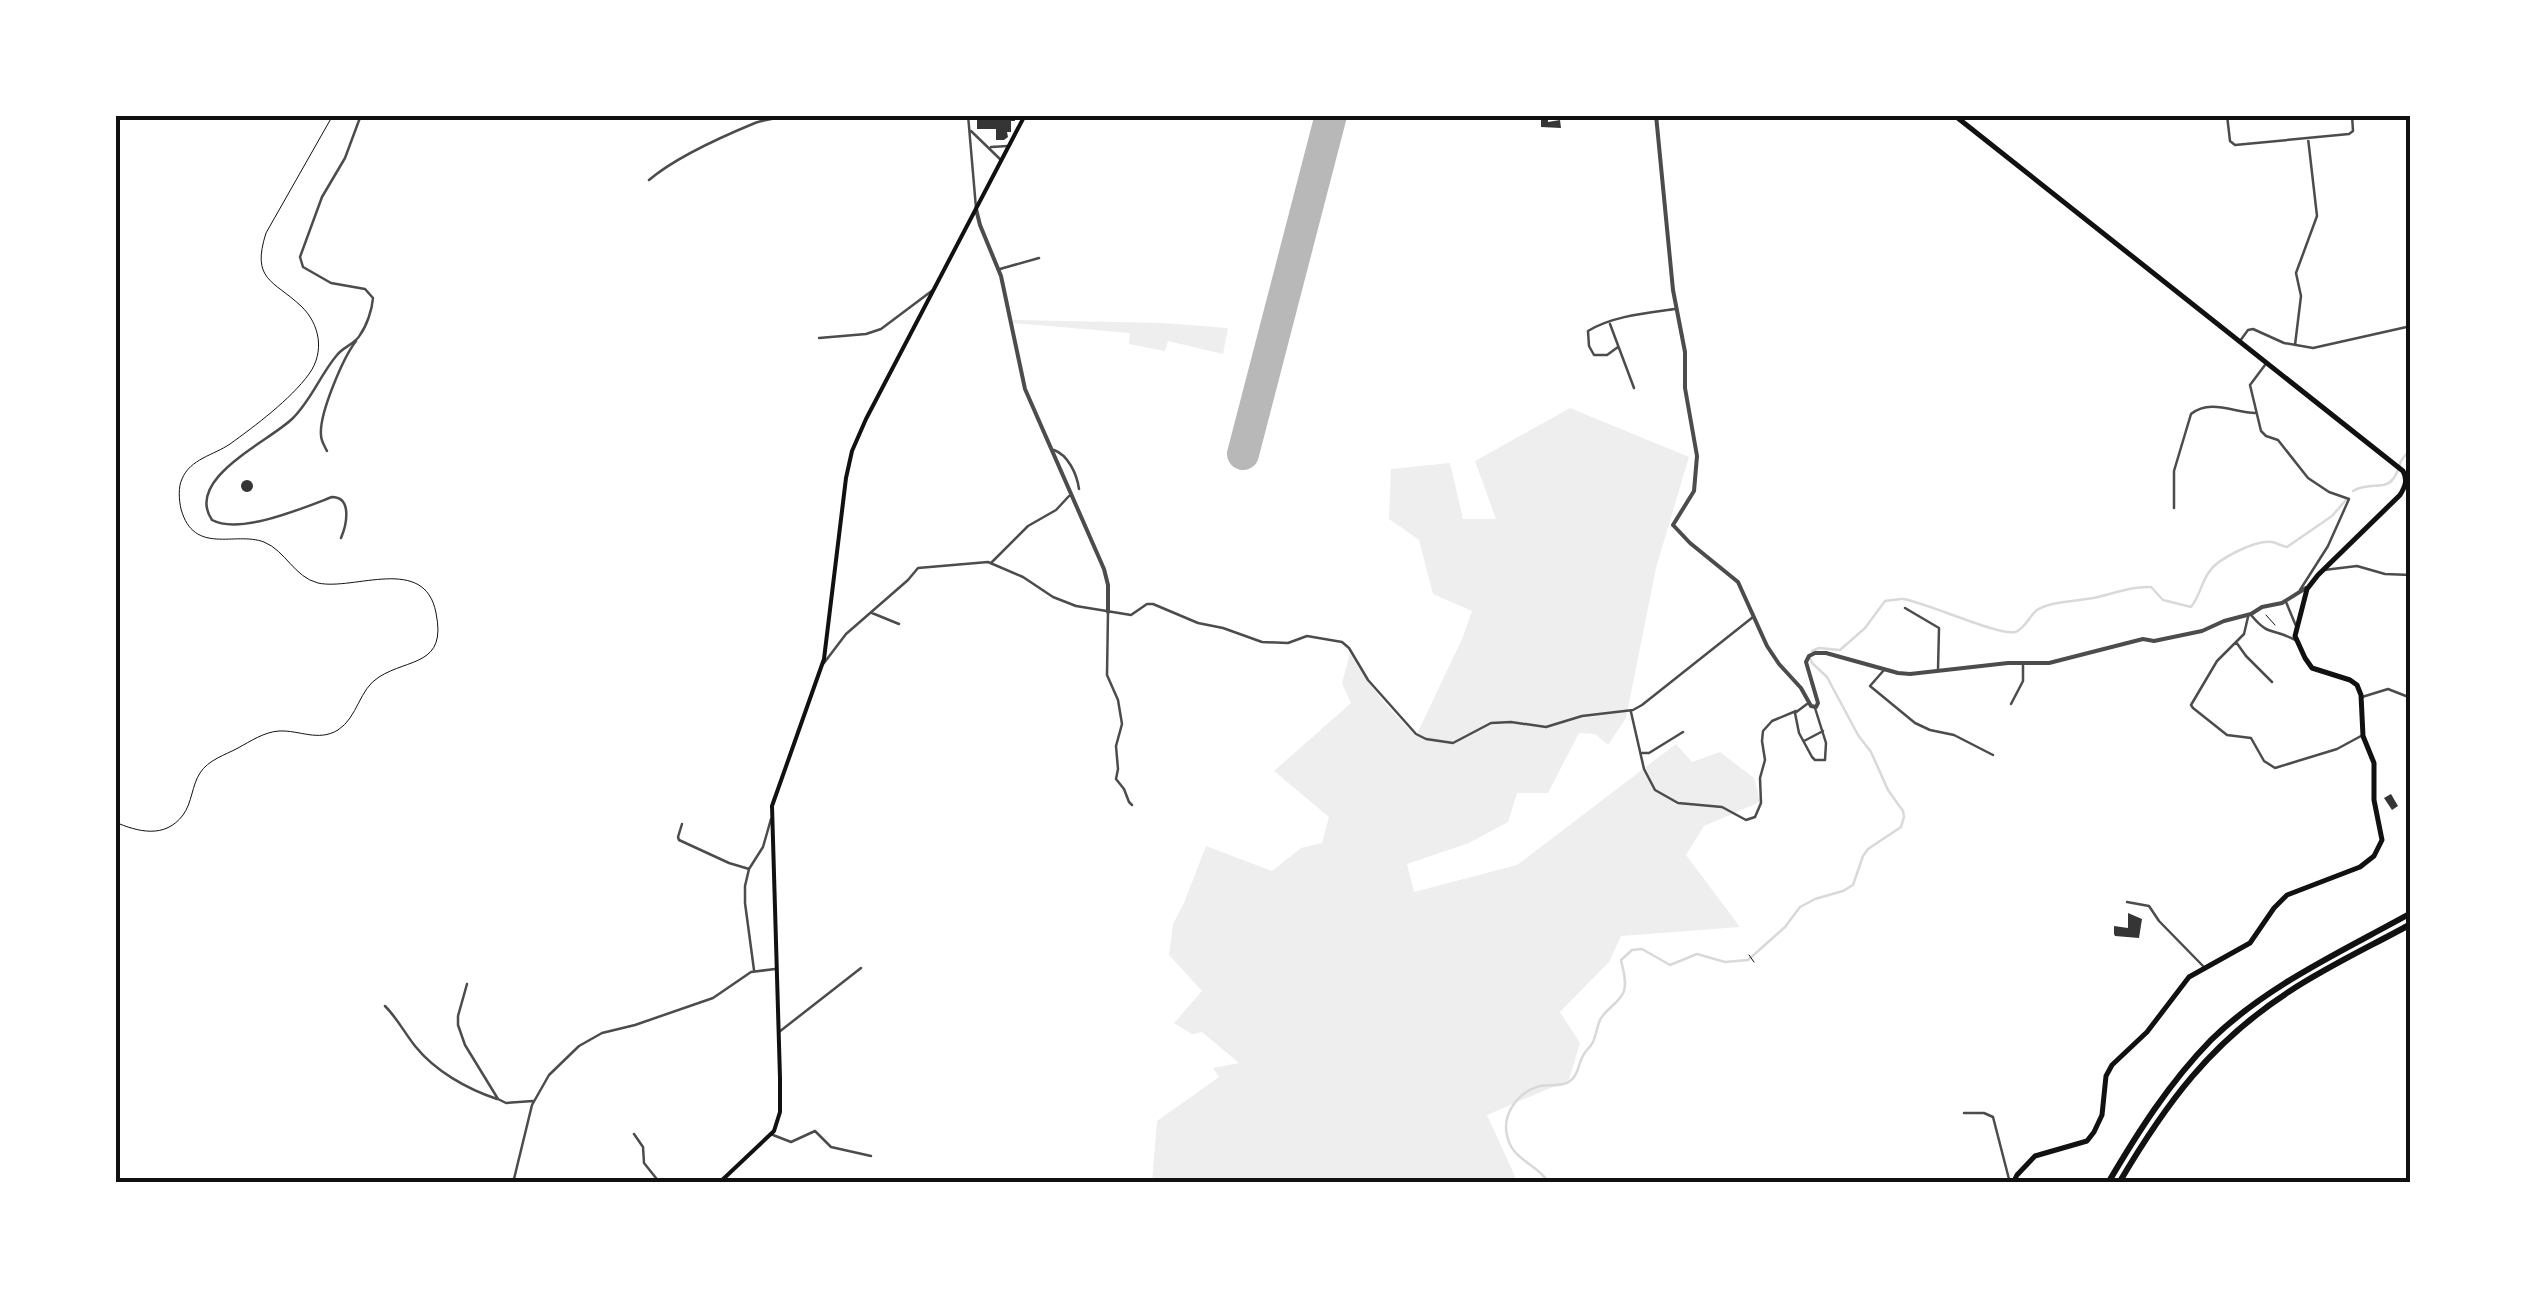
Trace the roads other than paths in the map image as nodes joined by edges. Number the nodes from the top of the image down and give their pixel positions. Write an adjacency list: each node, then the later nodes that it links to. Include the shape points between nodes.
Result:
1 (361, 115): 25 (street, via 300,255 302,266 331,284 361,287 372,296)
2 (785, 115): 14 (street, via 756,122)
3 (968, 115): 9 (street)
4 (1024, 115): 12 (main road)
5 (1656, 115): 21 (street)
6 (1954, 115): 26 (main road)
7 (2227, 115): 10 (street, via 2232,144)
8 (2352, 115): 10 (street, via 2351,133)
9 (969, 127): 11 (street); 15 (street)
10 (2308, 138): 27 (street, via 2317,216 2296,273 2301,298)
11 (987, 146): 12 (street); 13 (street)
12 (1010, 146): 13 (main road)
13 (1001, 162): 15 (main road)
14 (649, 180)
15 (976, 209): 16 (main road); 17 (street)
16 (969, 224): 17 (street); 20 (main road)
17 (982, 232): 19 (street)
18 (1039, 258): 19 (street)
19 (999, 269): 33 (street, via 1025,389)
20 (934, 288): 24 (street, via 884,328); 57 (main road, via 851,455)
21 (1675, 310): 22 (street); 52 (street, via 1696,478 1694,494 1672,525 1738,580)
22 (1609, 323): 28 (street); 28 (street, via 1588,332 1589,346 1598,356)
23 (2411, 326): 27 (street, via 2321,347)
24 (818, 338)
25 (357, 340): 32 (street, via 342,361 322,423); 41 (street, via 337,355 291,420 219,474 206,500 212,520 230,525 339,497 346,509)
26 (2239, 342): 27 (street, via 2251,329); 29 (main road)
27 (2295, 345)
28 (1618, 347): 30 (street)
29 (2266, 364): 31 (street, via 2250,385); 34 (main road)
30 (1634, 388)
31 (2256, 412): 40 (street, via 2208,406 2191,414 2174,468); 46 (street, via 2263,434 2278,440 2306,477 2348,499 2328,548)
32 (327, 450)
33 (1052, 450): 37 (street, via 1072,468); 38 (street)
34 (2403, 471): 35 (main road); 39 (main road)
35 (2411, 477)
36 (2411, 487): 39 (main road)
37 (1079, 489)
38 (1071, 493): 42 (street); 50 (street, via 1104,569)
39 (2400, 495): 43 (main road)
40 (2174, 508)
41 (342, 538)
42 (991, 563): 49 (street, via 920,568); 50 (street, via 1059,600)
43 (2324, 570): 44 (street, via 2357,566); 45 (main road)
44 (2411, 574)
45 (2309, 586): 46 (street); 54 (main road)
46 (2299, 592): 47 (street)
47 (2286, 600): 51 (street); 54 (street)
48 (1905, 608): 60 (street, via 1939,628)
49 (870, 612): 53 (street); 57 (street)
50 (1108, 612): 67 (street, via 1134,615 1156,604 1265,643 1307,636 1340,641 1426,739 1453,743 1493,723 1546,726); 75 (street, via 1107,675 1122,724 1116,780)
51 (2250, 615): 55 (street, via 2263,629); 56 (street); 58 (street, via 2181,637)
52 (1754, 616): 64 (street); 67 (street)
53 (899, 624)
54 (2296, 626): 55 (main road)
55 (2296, 640): 62 (main road, via 2312,668 2350,680)
56 (2236, 642): 61 (street); 71 (street, via 2217,660 2191,706 2226,734 2251,738 2273,768)
57 (822, 664): 76 (main road, via 772,802)
58 (2023, 664): 60 (street); 65 (street, via 2024,679)
59 (1885, 669): 60 (street); 66 (street, via 1810,654); 74 (street, via 1870,686 1908,718)
60 (1938, 670)
61 (2272, 682)
62 (2362, 697): 63 (street, via 2390,689); 71 (main road)
63 (2411, 698)
64 (1808, 703): 66 (street); 68 (street)
65 (2011, 704)
66 (1814, 708): 69 (street)
67 (1631, 711): 73 (street)
68 (1796, 711): 72 (street); 73 (street, via 1769,722 1762,733 1762,803 1751,820 1660,793)
69 (1823, 731): 72 (street); 72 (street, via 1825,760 1814,759)
70 (1683, 732): 73 (street)
71 (2363, 736): 84 (main road, via 2374,762 2382,832 2374,856 2287,894 2250,943)
72 (1803, 742)
73 (1640, 753)
74 (1992, 755)
75 (1132, 805)
76 (772, 819): 78 (street); 82 (main road)
77 (682, 824): 78 (street, via 681,842)
78 (749, 869): 85 (street, via 744,897)
79 (2127, 902): 84 (street, via 2149,906)
80 (2411, 913): 99 (highway, via 2290,980 2212,1039 2172,1084)
81 (2411, 924): 100 (highway, via 2292,989 2217,1048 2177,1092)
82 (776, 968): 85 (street); 88 (main road)
83 (860, 968): 88 (street)
84 (2204, 968): 98 (main road, via 2112,1066 2102,1115 2087,1140 2035,1156)
85 (754, 971): 90 (street, via 713,998 590,1038 549,1075)
86 (468, 984): 89 (street, via 458,1025)
87 (385, 1006): 89 (street, via 422,1053 467,1087)
88 (778, 1032): 93 (main road, via 780,1105)
89 (498, 1099): 90 (street)
90 (534, 1101): 95 (street)
91 (1964, 1113): 98 (street, via 1994,1119)
92 (634, 1134): 96 (street)
93 (772, 1134): 94 (street, via 791,1142 815,1131 831,1147); 97 (main road)
94 (871, 1156)
95 (513, 1183)
96 (660, 1183)
97 (719, 1183)
98 (2011, 1183)
99 (2108, 1183)
100 (2119, 1183)

